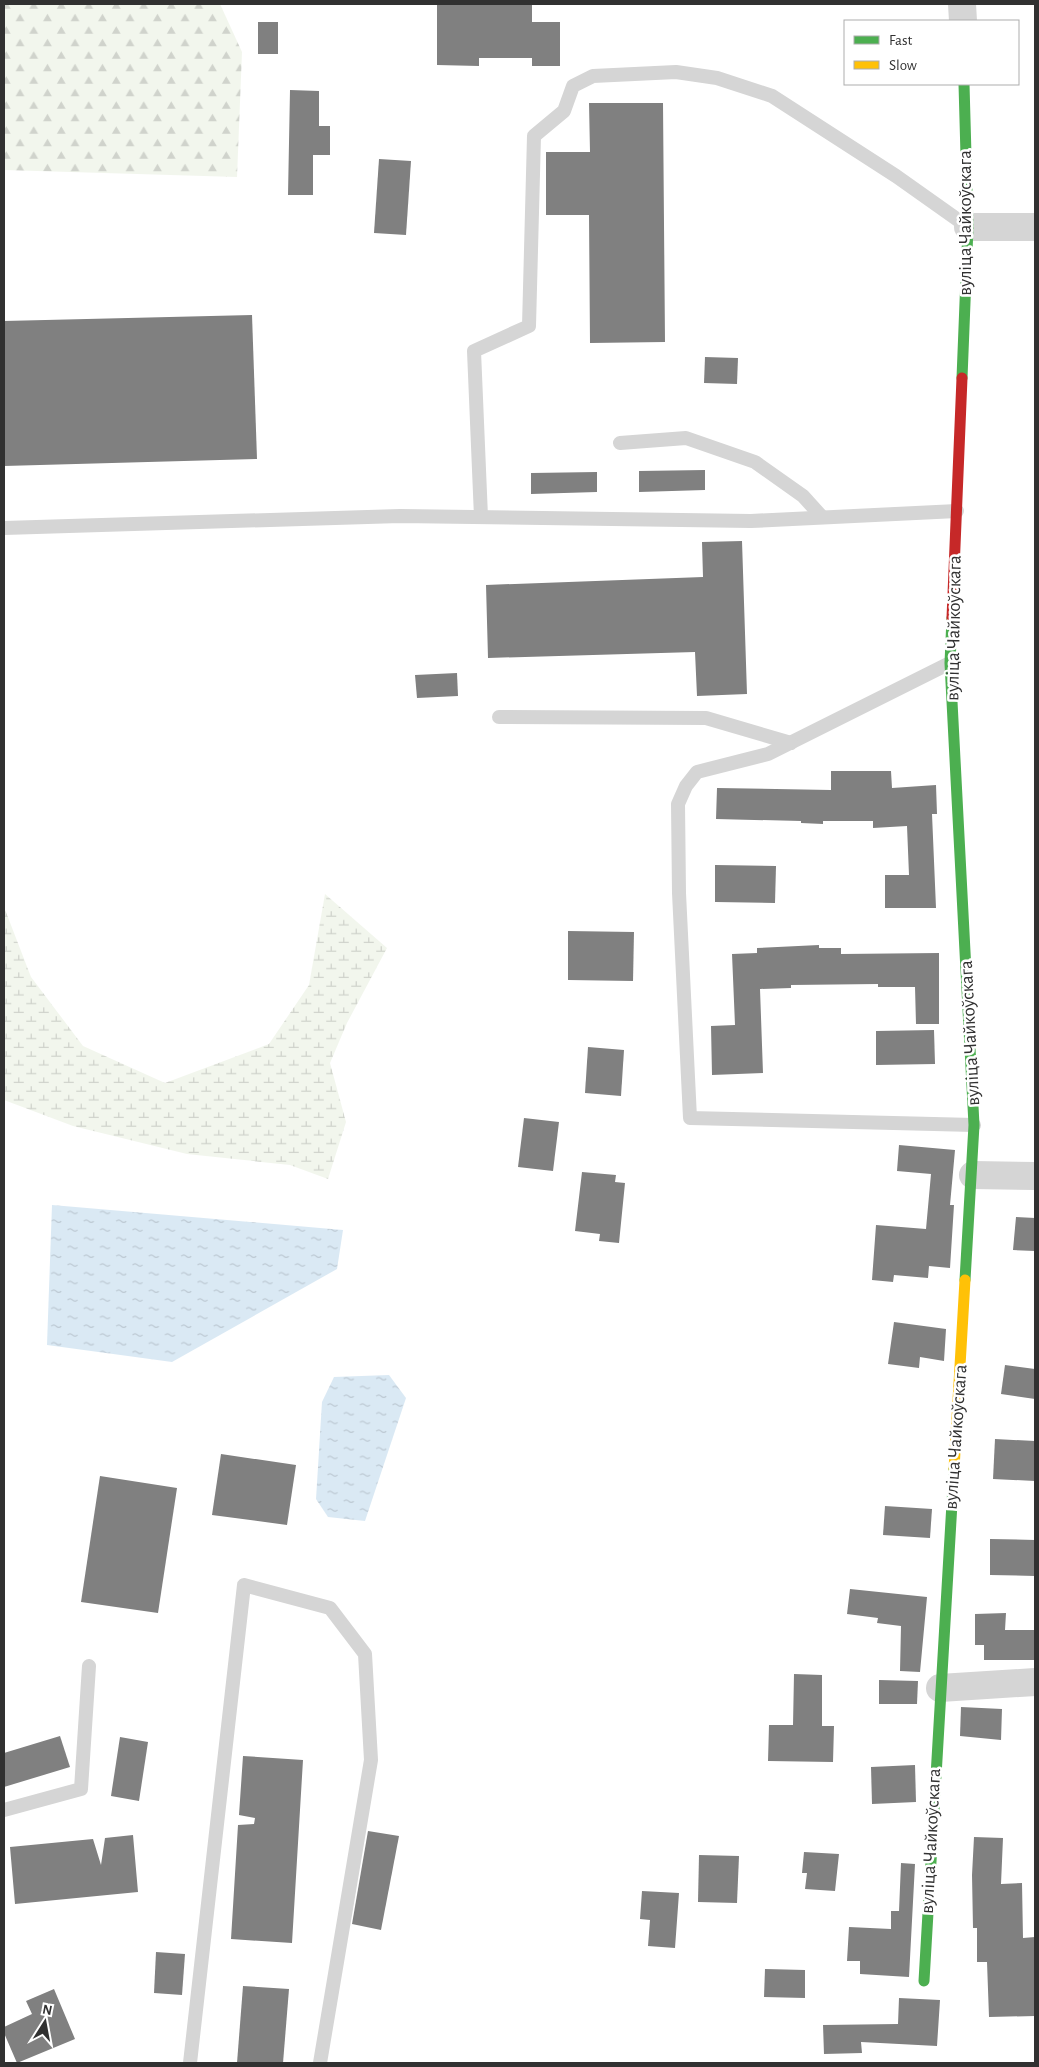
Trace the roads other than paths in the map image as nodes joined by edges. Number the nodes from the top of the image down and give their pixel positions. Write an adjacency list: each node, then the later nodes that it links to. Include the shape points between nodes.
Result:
1 (962, 4): 2 (street)
2 (963, 20)
3 (964, 85): 5 (street, вуліца Чайкоўскага)
4 (1035, 226): 5 (street)
5 (968, 227): 7 (street, вуліца Чайкоўскага); 8 (lane, via 772,96 717,78 676,72 592,76 573,86 564,112 534,136 529,326 474,351)
6 (620, 443): 9 (lane, via 686,438 755,462 803,496)
7 (957, 511): 9 (lane); 11 (street, вуліца Чайкоўскага)
8 (481, 517): 9 (lane, via 750,521); 10 (lane, via 400,516)
9 (822, 517)
10 (4, 528)
11 (950, 663): 13 (lane); 14 (street, вуліца Чайкоўскага)
12 (499, 717): 13 (lane, via 706,718)
13 (791, 744): 14 (lane, via 768,754 697,772 678,804 690,1118)
14 (974, 1125): 15 (street, вуліца Чайкоўскага)
15 (973, 1175): 16 (street); 19 (street, вуліца Чайкоўскага)
16 (1035, 1176)
17 (89, 1666): 20 (lane, via 81,1789)
18 (1035, 1682): 19 (street)
19 (940, 1688): 21 (street, вуліца Чайкоўскага)
20 (4, 1810)
21 (924, 1981)
22 (190, 2063): 23 (lane, via 244,1585 330,1608 365,1654 371,1760)
23 (320, 2063)

